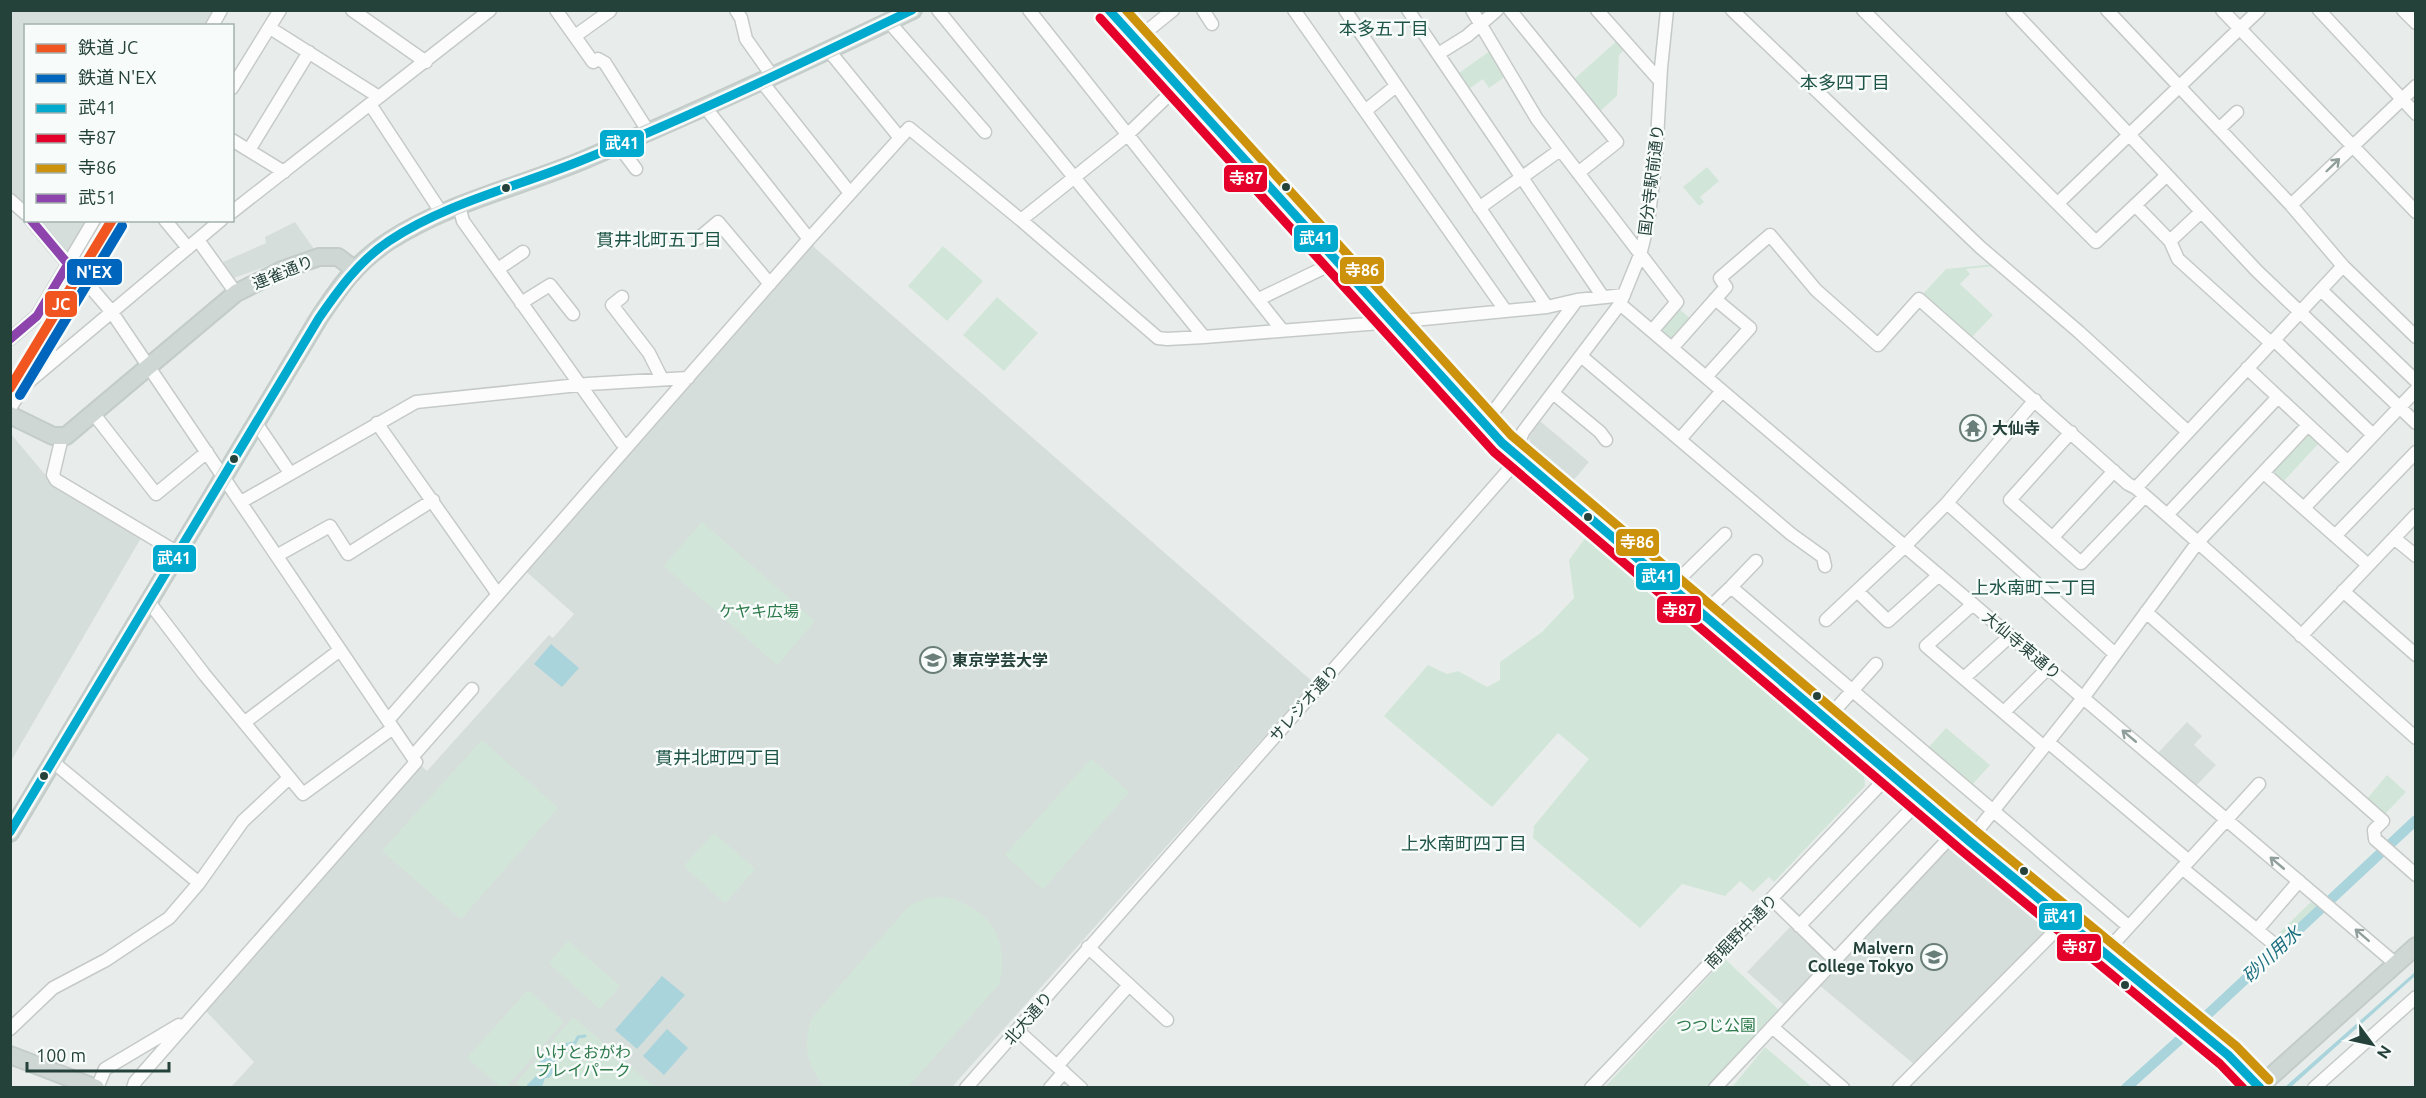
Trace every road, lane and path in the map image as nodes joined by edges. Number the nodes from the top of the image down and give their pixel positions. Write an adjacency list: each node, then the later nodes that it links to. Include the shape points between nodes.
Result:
1 (221, 10): 32 (street)
2 (280, 10): 35 (street)
3 (352, 10): 42 (street)
4 (490, 10): 42 (street)
5 (556, 10): 37 (street)
6 (736, 10): 43 (street)
7 (913, 10): 30 (main road)
8 (938, 10): 71 (street)
9 (1029, 10): 60 (street)
10 (1109, 10): 38 (main road)
11 (1173, 10): 38 (street)
12 (1203, 10): 33 (street)
13 (1294, 10): 53 (street)
14 (1345, 10): 46 (street)
15 (1408, 10): 41 (street)
16 (1472, 10): 34 (street)
17 (1497, 10): 34 (street)
18 (1510, 10): 69 (street, via 1617,142)
19 (1597, 10): 44 (street)
20 (1667, 10): 44 (street, 国分寺駅前通り)
21 (1732, 10): 149 (street, via 1980,247)
22 (1863, 10): 75 (street)
23 (2108, 10): 49 (street)
24 (2222, 10): 36 (street)
25 (2259, 10): 36 (street)
26 (2319, 10): 50 (street)
27 (2403, 10): 31 (street)
28 (610, 11): 37 (street)
29 (2017, 12): 59 (street)
30 (889, 22): 40 (main road); 58 (street)
31 (2415, 23)
32 (213, 24)
33 (1212, 24)
34 (1480, 24): 41 (street); 66 (street)
35 (270, 28): 39 (street); 45 (street)
36 (2240, 29): 49 (street); 64 (street)
37 (575, 36): 57 (street, via 594,62 598,59 605,63)
38 (1136, 40): 48 (main road)
39 (309, 52): 51 (street); 65 (street)
40 (830, 52): 43 (main road); 61 (street)
41 (1438, 54): 72 (street)
42 (426, 62): 51 (street)
43 (767, 80): 52 (main road); 73 (street)
44 (1660, 81): 96 (street, 国分寺駅前通り, via 1655,167)
45 (234, 85)
46 (1396, 86): 53 (street); 79 (street)
47 (2415, 86): 50 (street)
48 (1178, 87): 60 (street); 97 (main road)
49 (2179, 87): 56 (street); 59 (street)
50 (2402, 99): 55 (street); 64 (street)
51 (375, 101): 68 (street); 82 (street)
52 (705, 107): 57 (main road); 91 (street)
53 (1365, 111): 113 (street)
54 (2237, 112): 56 (street)
55 (2415, 114)
56 (2219, 129): 77 (street)
57 (648, 131): 63 (main road)
58 (985, 132)
59 (2129, 135): 70 (street); 75 (street)
60 (1126, 136): 71 (street); 107 (street)
61 (900, 138): 73 (street); 85 (street, via 909,128)
62 (234, 141): 65 (street)
63 (618, 145): 67 (street); 78 (main road)
64 (2352, 146): 77 (street, one-way to 64); 84 (street)
65 (249, 150): 68 (street)
66 (1560, 150): 69 (street); 72 (street)
67 (636, 169)
68 (284, 172): 80 (street)
69 (1578, 173): 96 (street)
70 (2167, 175): 76 (street); 83 (street)
71 (1075, 177): 85 (street); 120 (street)
72 (1522, 177): 79 (street); 106 (street)
73 (850, 193): 91 (street)
74 (10, 200): 81 (street)
75 (2058, 203): 76 (street, via 2096,242)
76 (2135, 205): 93 (street)
77 (2291, 205): 99 (street)
78 (459, 206): 82 (main road); 100 (street, via 470,216)
79 (1479, 208): 112 (street)
80 (234, 210)
81 (24, 212)
82 (441, 212): 101 (main road, via 387,242)
83 (2201, 212): 93 (street); 115 (street)
84 (2415, 212)
85 (1021, 220): 120 (street, via 1158,338)
86 (33, 222): 98 (street)
87 (93, 222): 98 (street)
88 (167, 222): 94 (street)
89 (220, 222): 92 (street)
90 (699, 238): 102 (street, via 718,222)
91 (809, 239): 102 (street)
92 (198, 240): 94 (street); 104 (street)
93 (2170, 241): 123 (street, via 2178,259)
94 (188, 248): 114 (street)
95 (523, 252): 100 (street)
96 (1640, 255): 108 (street, 国分寺駅前通り); 119 (street, via 1677,302)
97 (1338, 261): 107 (street); 117 (main road)
98 (68, 264): 122 (street, via 37,316)
99 (2343, 266): 103 (street); 121 (street)
100 (501, 267): 110 (street)
101 (354, 268): 104 (main road, 連雀通り, via 339,257 319,257); 143 (main road)
102 (770, 284): 130 (street)
103 (2320, 290): 115 (street); 132 (street)
104 (236, 293): 127 (main road, 連雀通り)
105 (622, 297): 131 (street, via 612,305 649,353)
106 (1603, 297): 108 (street); 111 (street)
107 (1259, 299): 118 (street)
108 (1622, 299): 119 (street, 大仙寺東通り); 125 (street, 国分寺駅前通り)
109 (1715, 299): 124 (street); 129 (street, via 1750,328); 138 (street, via 1726,287 1720,278 1770,235 1816,290 1878,345 1919,299)
110 (524, 300): 116 (street, via 550,285); 133 (street)
111 (1577, 300): 112 (street); 145 (street)
112 (1547, 307): 113 (street)
113 (1505, 310): 117 (street)
114 (111, 311): 126 (street); 126 (street, via 86,282 46,348); 127 (street)
115 (2299, 313): 123 (street); 140 (street)
116 (573, 314)
117 (1393, 322): 118 (street); 145 (main road)
118 (1282, 330): 120 (street)
119 (1652, 331): 124 (street, 大仙寺東通り)
120 (1204, 337)
121 (2415, 337)
122 (10, 339)
123 (2272, 341): 128 (street); 150 (street)
124 (1672, 348): 129 (street, 大仙寺東通り)
125 (1581, 356): 136 (street, 国分寺駅前通り); 152 (street)
126 (55, 360): 139 (street, via 25,385)
127 (147, 367): 141 (main road, 連雀通り); 155 (street)
128 (2247, 368): 137 (street); 149 (street)
129 (1706, 377): 135 (street, 大仙寺東通り)
130 (688, 378): 131 (street); 154 (street)
131 (662, 379): 133 (street)
132 (2415, 381)
133 (584, 385): 144 (street, via 416,402); 154 (street, via 627,437)
134 (2415, 390): 140 (street)
135 (1722, 391): 152 (street); 175 (street, 大仙寺東通り)
136 (1552, 393): 153 (street); 157 (street, 国分寺駅前通り, via 1523,432)
137 (2278, 397): 147 (street); 168 (street)
138 (2035, 400): 148 (street); 166 (street)
139 (10, 408)
140 (2399, 408): 146 (street); 150 (street)
141 (93, 413): 151 (main road, 連雀通り); 155 (street, via 156,494)
142 (10, 415): 151 (main road)
143 (256, 423): 160 (street); 162 (main road)
144 (377, 423): 160 (street); 164 (street)
145 (1485, 423): 157 (main road)
146 (2415, 423)
147 (2308, 425): 158 (street); 161 (street)
148 (2071, 432): 159 (street); 172 (street, via 2010,500)
149 (2188, 432): 163 (street)
150 (2373, 435): 158 (street)
151 (62, 437): 176 (street, via 53,475 56,480)
152 (1681, 438): 181 (street, via 1791,534 1823,556)
153 (1606, 440)
154 (628, 445): 187 (street)
155 (207, 452): 162 (street)
156 (2415, 452): 171 (street)
157 (1515, 455): 183 (main road); 231 (street, サレジオ通り, via 1507,472)
158 (2348, 462): 167 (street)
159 (2114, 471): 163 (street); 172 (street)
160 (290, 473): 165 (street)
161 (2264, 473): 167 (street); 174 (street)
162 (224, 477): 165 (street); 176 (main road)
163 (2140, 492): 168 (street); 172 (street, via 2081,563)
164 (432, 501): 177 (street, via 348,554 330,526); 187 (street)
165 (241, 502): 177 (street)
166 (1947, 503): 175 (street); 197 (street)
167 (2304, 508): 171 (street)
168 (2167, 515): 174 (street)
169 (2415, 515): 173 (street)
170 (1725, 534): 183 (street)
171 (2335, 536): 180 (street)
172 (2053, 537)
173 (2394, 538): 178 (street); 180 (street)
174 (2198, 542): 190 (street); 194 (street)
175 (1905, 546): 182 (street, 大仙寺東通り); 185 (street)
176 (178, 553): 188 (main road)
177 (278, 555): 196 (street)
178 (2415, 556)
179 (1756, 561): 184 (street)
180 (2368, 565): 186 (street)
181 (1825, 566)
182 (1939, 575): 185 (street, via 1888,621); 189 (street, 大仙寺東通り)
183 (1671, 587): 191 (main road)
184 (1731, 587): 191 (street); 202 (street)
185 (1857, 591): 192 (street)
186 (2343, 591): 194 (street); 195 (street)
187 (497, 593): 207 (street)
188 (149, 602): 206 (street); 211 (main road)
189 (1973, 604): 193 (street, 大仙寺東通り); 200 (street, via 1926,646)
190 (2146, 612): 197 (street); 221 (street, via 2386,817 2374,830 2375,839)
191 (1702, 614): 205 (main road)
192 (1826, 620)
193 (2010, 636): 199 (street, 大仙寺東通り); 200 (street)
194 (2301, 636): 208 (street)
195 (2413, 647)
196 (340, 651): 206 (street); 207 (street)
197 (2115, 654): 203 (street)
198 (1876, 664): 202 (street)
199 (2048, 668): 203 (street, 大仙寺東通り); 204 (street)
200 (1964, 678): 204 (street)
201 (472, 689): 210 (street)
202 (1853, 690): 205 (street); 216 (street)
203 (2083, 698): 209 (street); 217 (street, 大仙寺東通り, one-way to 203)
204 (2004, 712): 209 (street)
205 (1827, 719): 212 (main road)
206 (245, 722): 213 (street)
207 (391, 724): 210 (street); 213 (street, via 303,794)
208 (2415, 738)
209 (2046, 745): 216 (street); 220 (street)
210 (413, 756): 237 (street, via 413,766)
211 (53, 762): 218 (main road); 223 (street)
212 (1891, 773): 215 (main road); 224 (street, 南堀野中通り)
213 (289, 778): 223 (street, via 243,821)
214 (2259, 784): 217 (street)
215 (1921, 799): 219 (main road); 226 (street)
216 (1994, 810): 219 (street); 227 (street)
217 (2227, 820): 220 (street); 222 (street, 大仙寺東通り, one-way to 217)
218 (10, 833)
219 (1963, 836): 225 (main road); 233 (street)
220 (2186, 864): 227 (street); 228 (street)
221 (2415, 875)
222 (2299, 881): 228 (street); 234 (street, 大仙寺東通り, one-way to 222)
223 (200, 883): 240 (street, via 169,918 106,960 52,988)
224 (1772, 899): 226 (street); 250 (street, 南堀野中通り)
225 (2065, 921): 232 (main road); 253 (street)
226 (1800, 926): 233 (street)
227 (2128, 926): 232 (street)
228 (2257, 930): 229 (street)
229 (2274, 944)
230 (2415, 946): 234 (main road)
231 (1088, 947): 235 (street); 241 (street, 北大通り)
232 (2104, 954): 244 (main road, via 2228,1055)
233 (1835, 960): 239 (street)
234 (2396, 964): 244 (main road)
235 (1128, 985): 238 (street); 243 (street)
236 (2415, 997): 254 (street)
237 (188, 1020): 245 (street, via 105,1070); 246 (street)
238 (1167, 1020)
239 (1772, 1027): 251 (street); 252 (street)
240 (10, 1029)
241 (1017, 1030): 243 (street); 247 (street, 北大通り)
242 (10, 1055): 245 (main road)
243 (1060, 1069): 248 (street); 249 (street)
244 (2259, 1087)
245 (96, 1088)
246 (133, 1088)
247 (966, 1088)
248 (1050, 1088)
249 (1081, 1088)
250 (1591, 1088)
251 (1715, 1088)
252 (1842, 1088)
253 (1899, 1088)
254 (2314, 1088)

